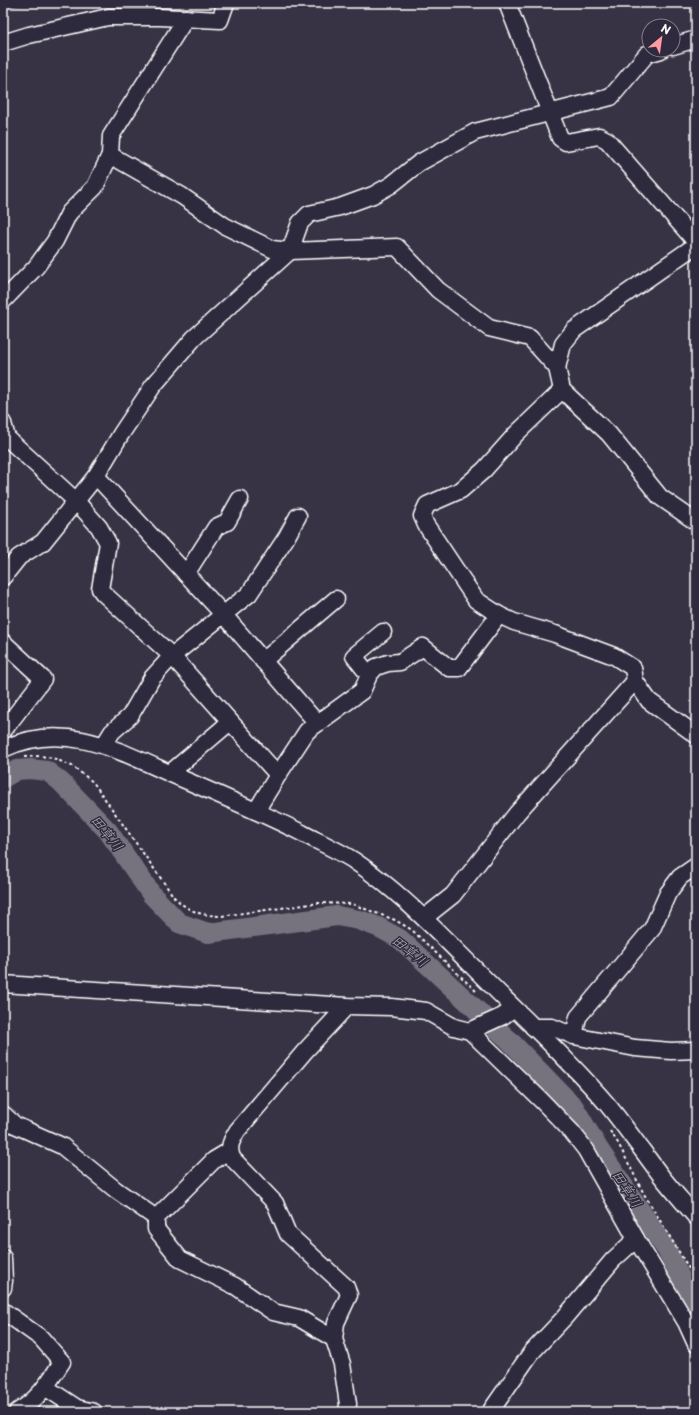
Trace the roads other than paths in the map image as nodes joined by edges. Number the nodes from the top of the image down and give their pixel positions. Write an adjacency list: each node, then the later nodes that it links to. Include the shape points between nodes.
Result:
1 (226, 3): 3 (street, via 220,20)
2 (507, 3): 8 (street)
3 (186, 18): 5 (street, via 108,17); 9 (street, via 111,136)
4 (696, 39): 6 (street)
5 (3, 43)
6 (681, 44)
7 (644, 58): 8 (street, via 611,97)
8 (550, 113): 10 (street, via 560,138 566,142 599,136 607,140); 11 (street, via 475,132 419,163 391,185 373,195 340,207 309,214 300,223)
9 (110, 154): 11 (street, via 182,196 225,226 272,249); 12 (street, via 95,187 69,213 55,241 36,267)
10 (696, 244): 13 (street, via 574,330 563,344)
11 (290, 251): 13 (street, via 397,247 438,290 489,328 530,338); 16 (street, via 194,338 153,386)
12 (3, 301)
13 (557, 368): 14 (street)
14 (562, 390): 20 (street, via 609,434 660,497); 25 (street, via 516,434 484,470 460,490 427,505 422,516 476,600)
15 (3, 423): 18 (street, via 8,438)
16 (96, 476): 18 (street); 21 (street)
17 (240, 499): 21 (street, via 227,522 216,527)
18 (76, 501): 22 (street, via 43,542 19,557); 28 (street, via 99,527 108,543 100,589)
19 (298, 516): 24 (street, via 249,594)
20 (696, 522)
21 (186, 574): 24 (street)
22 (3, 577)
23 (336, 599): 29 (street)
24 (223, 614): 28 (street); 29 (street)
25 (499, 615): 30 (street, via 459,668 449,668 423,647 400,662 376,667); 31 (street, via 614,656 633,668)
26 (383, 632): 30 (street, via 354,656)
27 (3, 642): 34 (street, via 43,679)
28 (172, 656): 32 (street); 36 (street, via 152,678 130,716 112,732)
29 (263, 661): 33 (street)
30 (369, 675): 33 (street, via 362,691)
31 (635, 681): 35 (street, via 649,701); 42 (street, via 517,813 453,895)
32 (230, 722): 38 (street); 39 (street)
33 (317, 723): 39 (street, via 307,731)
34 (3, 731)
35 (696, 735)
36 (104, 745): 37 (street, via 78,738 54,737 24,741); 38 (street)
37 (3, 749)
38 (170, 773): 40 (street)
39 (278, 775): 40 (street)
40 (256, 811): 42 (street, via 352,860 385,883)
41 (696, 866): 48 (street, via 680,876 668,893 652,929 578,1017)
42 (424, 918): 45 (street)
43 (3, 984): 44 (street)
44 (347, 1006): 47 (street, via 426,1011 454,1027); 51 (street, via 237,1131 230,1143)
45 (509, 1012): 46 (street); 47 (street)
46 (533, 1027): 48 (street, via 552,1027); 52 (street, via 607,1104)
47 (470, 1032): 54 (street, via 572,1132 586,1150)
48 (574, 1036): 49 (street, via 635,1048)
49 (696, 1050)
50 (3, 1114): 53 (street, via 15,1124 62,1146 116,1190)
51 (229, 1151): 53 (street, via 214,1160); 58 (street, via 232,1158 275,1203 288,1234 346,1287 349,1295 336,1323)
52 (696, 1217)
53 (156, 1218): 58 (street, via 156,1229 180,1259 235,1286 273,1312 299,1318)
54 (636, 1239): 59 (street, via 686,1322); 64 (street, via 613,1260 531,1353)
55 (3, 1258): 56 (street)
56 (3, 1288)
57 (3, 1311): 60 (street, via 41,1338 62,1362)
58 (334, 1339): 63 (street, via 342,1364)
59 (696, 1344)
60 (44, 1387): 61 (street, via 30,1404); 62 (street, via 77,1408)
61 (17, 1412)
62 (94, 1412)
63 (347, 1412)
64 (490, 1412)

